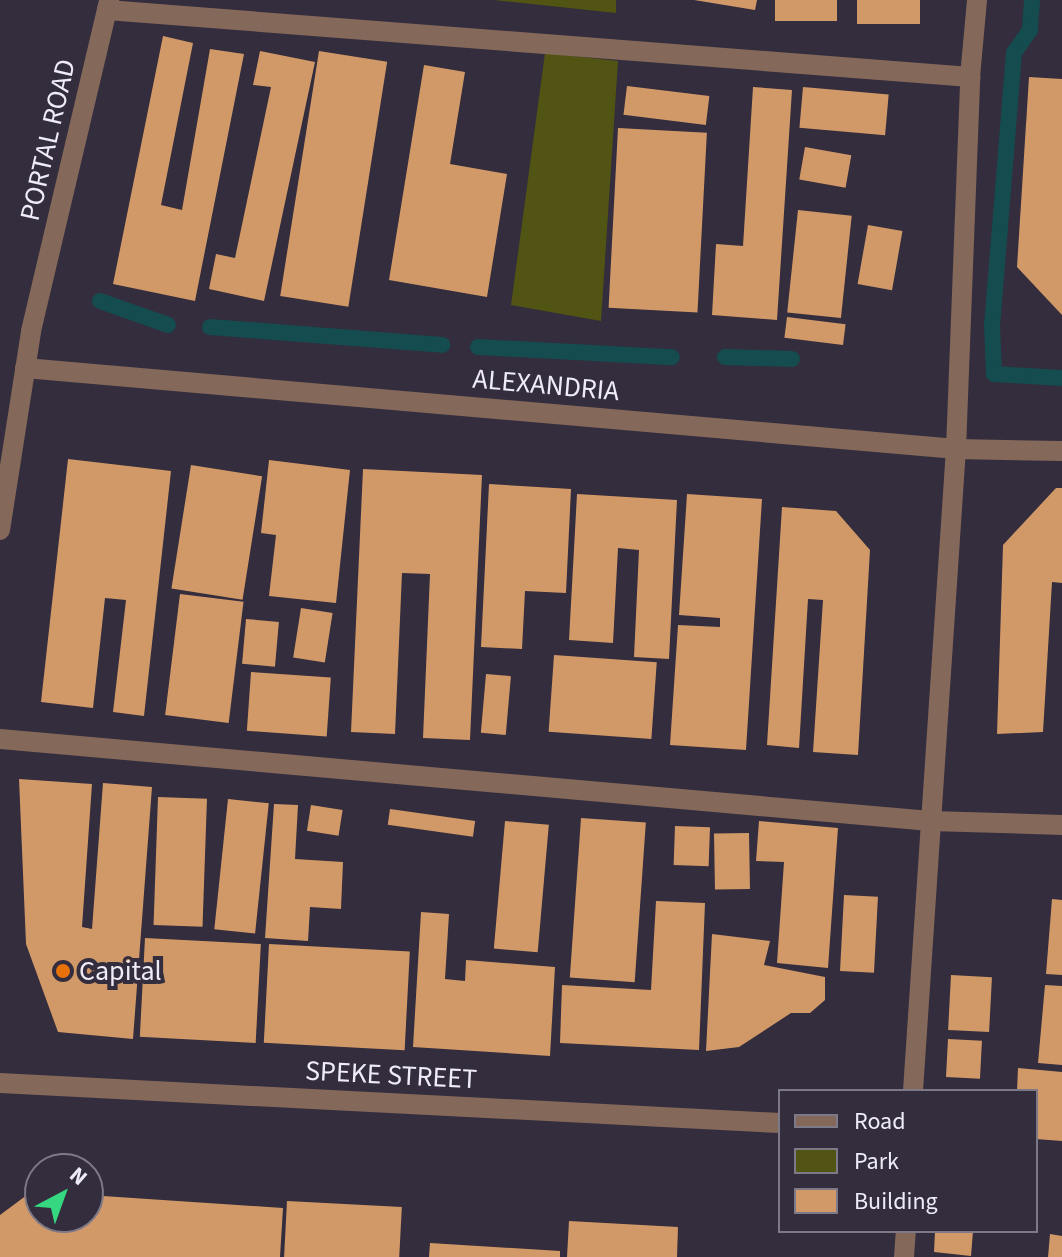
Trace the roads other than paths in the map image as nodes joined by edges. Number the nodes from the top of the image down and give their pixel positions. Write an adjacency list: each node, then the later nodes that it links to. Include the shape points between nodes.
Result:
1 (977, 0): 3 (street)
2 (108, 5): 3 (street); 4 (street, PORTAL ROAD)
3 (970, 77): 5 (street)
4 (25, 368): 5 (street, ALEXANDRIA); 7 (street, PORTAL ROAD)
5 (956, 449): 6 (street, ALEXANDRIA); 9 (street)
6 (1062, 451)
7 (0, 530)
8 (0, 739): 9 (street)
9 (930, 821): 10 (street); 12 (street)
10 (1062, 825)
11 (0, 1083): 13 (street, SPEKE STREET)
12 (913, 1089)
13 (778, 1123)
14 (906, 1233): 15 (street)
15 (904, 1257)

